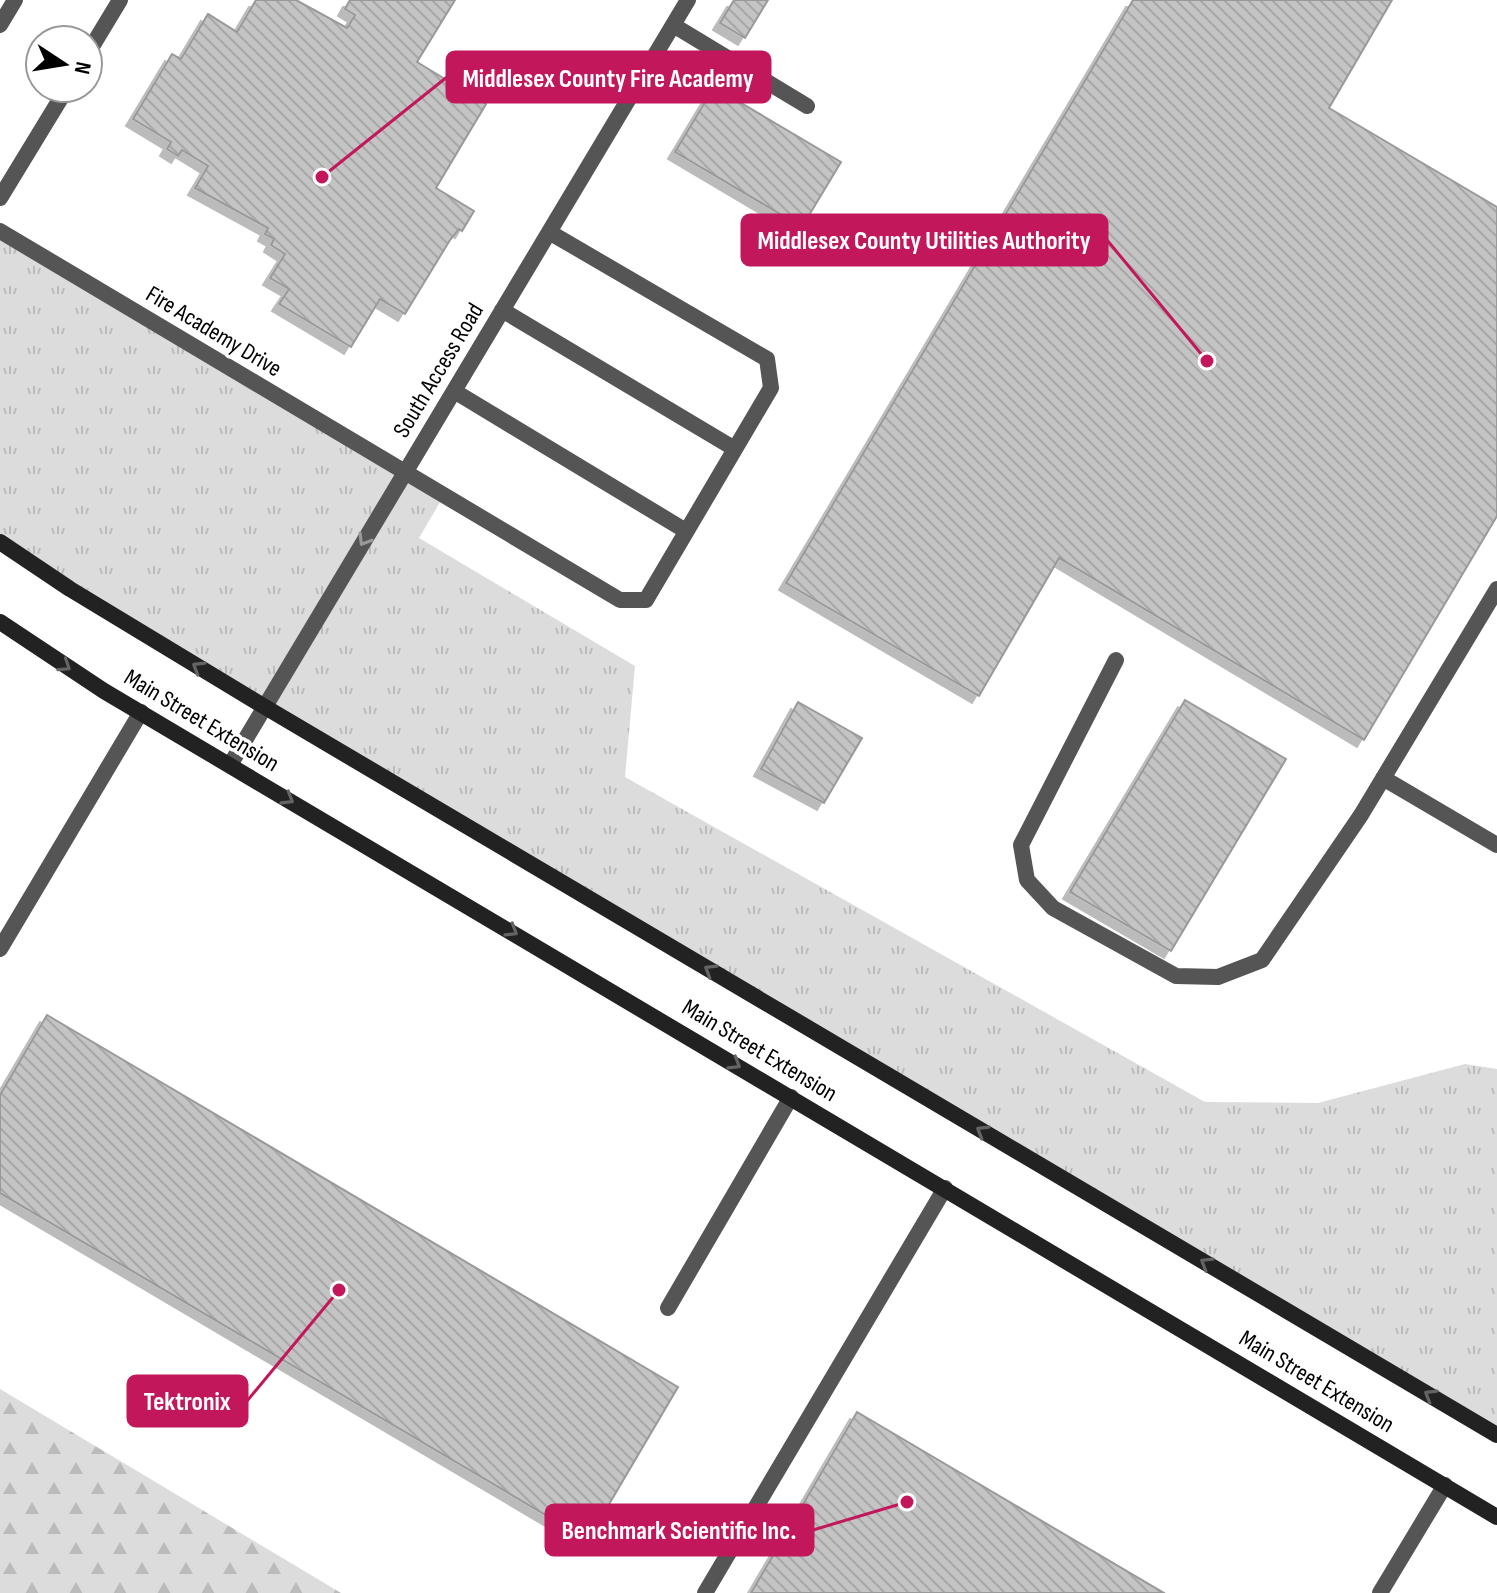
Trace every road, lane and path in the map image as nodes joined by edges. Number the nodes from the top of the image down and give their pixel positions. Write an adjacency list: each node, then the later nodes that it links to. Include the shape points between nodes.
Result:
1 (15, 0): 4 (lane)
2 (120, 0): 6 (lane)
3 (688, 0): 5 (lane, South Access Road)
4 (0, 25)
5 (673, 25): 8 (lane); 11 (lane, South Access Road)
6 (104, 26)
7 (57, 104): 9 (lane)
8 (807, 106)
9 (0, 198)
10 (0, 231): 15 (lane, Fire Academy Drive)
11 (549, 232): 12 (lane, South Access Road); 14 (lane, Fire Academy Drive, via 767,359 771,388)
12 (502, 310): 13 (lane, South Access Road); 14 (lane)
13 (454, 391): 15 (lane, South Access Road); 16 (lane)
14 (735, 449): 16 (lane, Fire Academy Drive)
15 (404, 473): 16 (lane, Fire Academy Drive, via 632,603 646,600); 21 (lane, South Access Road, one-way to 21)
16 (686, 531)
17 (0, 542): 21 (main road, Main Street Extension, one-way to 17)
18 (1497, 589): 24 (lane)
19 (0, 622): 22 (main road, Main Street Extension, one-way to 22)
20 (1116, 660): 24 (lane, via 1021,845 1027,880 1053,908 1176,976 1218,977 1262,960)
21 (265, 707): 23 (lane, South Access Road); 30 (main road, Main Street Extension, one-way to 21)
22 (141, 712): 23 (main road, Main Street Extension); 26 (lane)
23 (230, 765): 27 (main road, Main Street Extension, one-way to 27)
24 (1383, 778): 25 (lane)
25 (1497, 845)
26 (0, 949)
27 (791, 1097): 28 (main road, Main Street Extension); 29 (lane)
28 (945, 1188): 31 (main road, Main Street Extension); 33 (lane)
29 (668, 1308)
30 (1497, 1435)
31 (1445, 1485): 32 (main road, Main Street Extension); 34 (lane)
32 (1497, 1517)
33 (705, 1593)
34 (1380, 1593)

